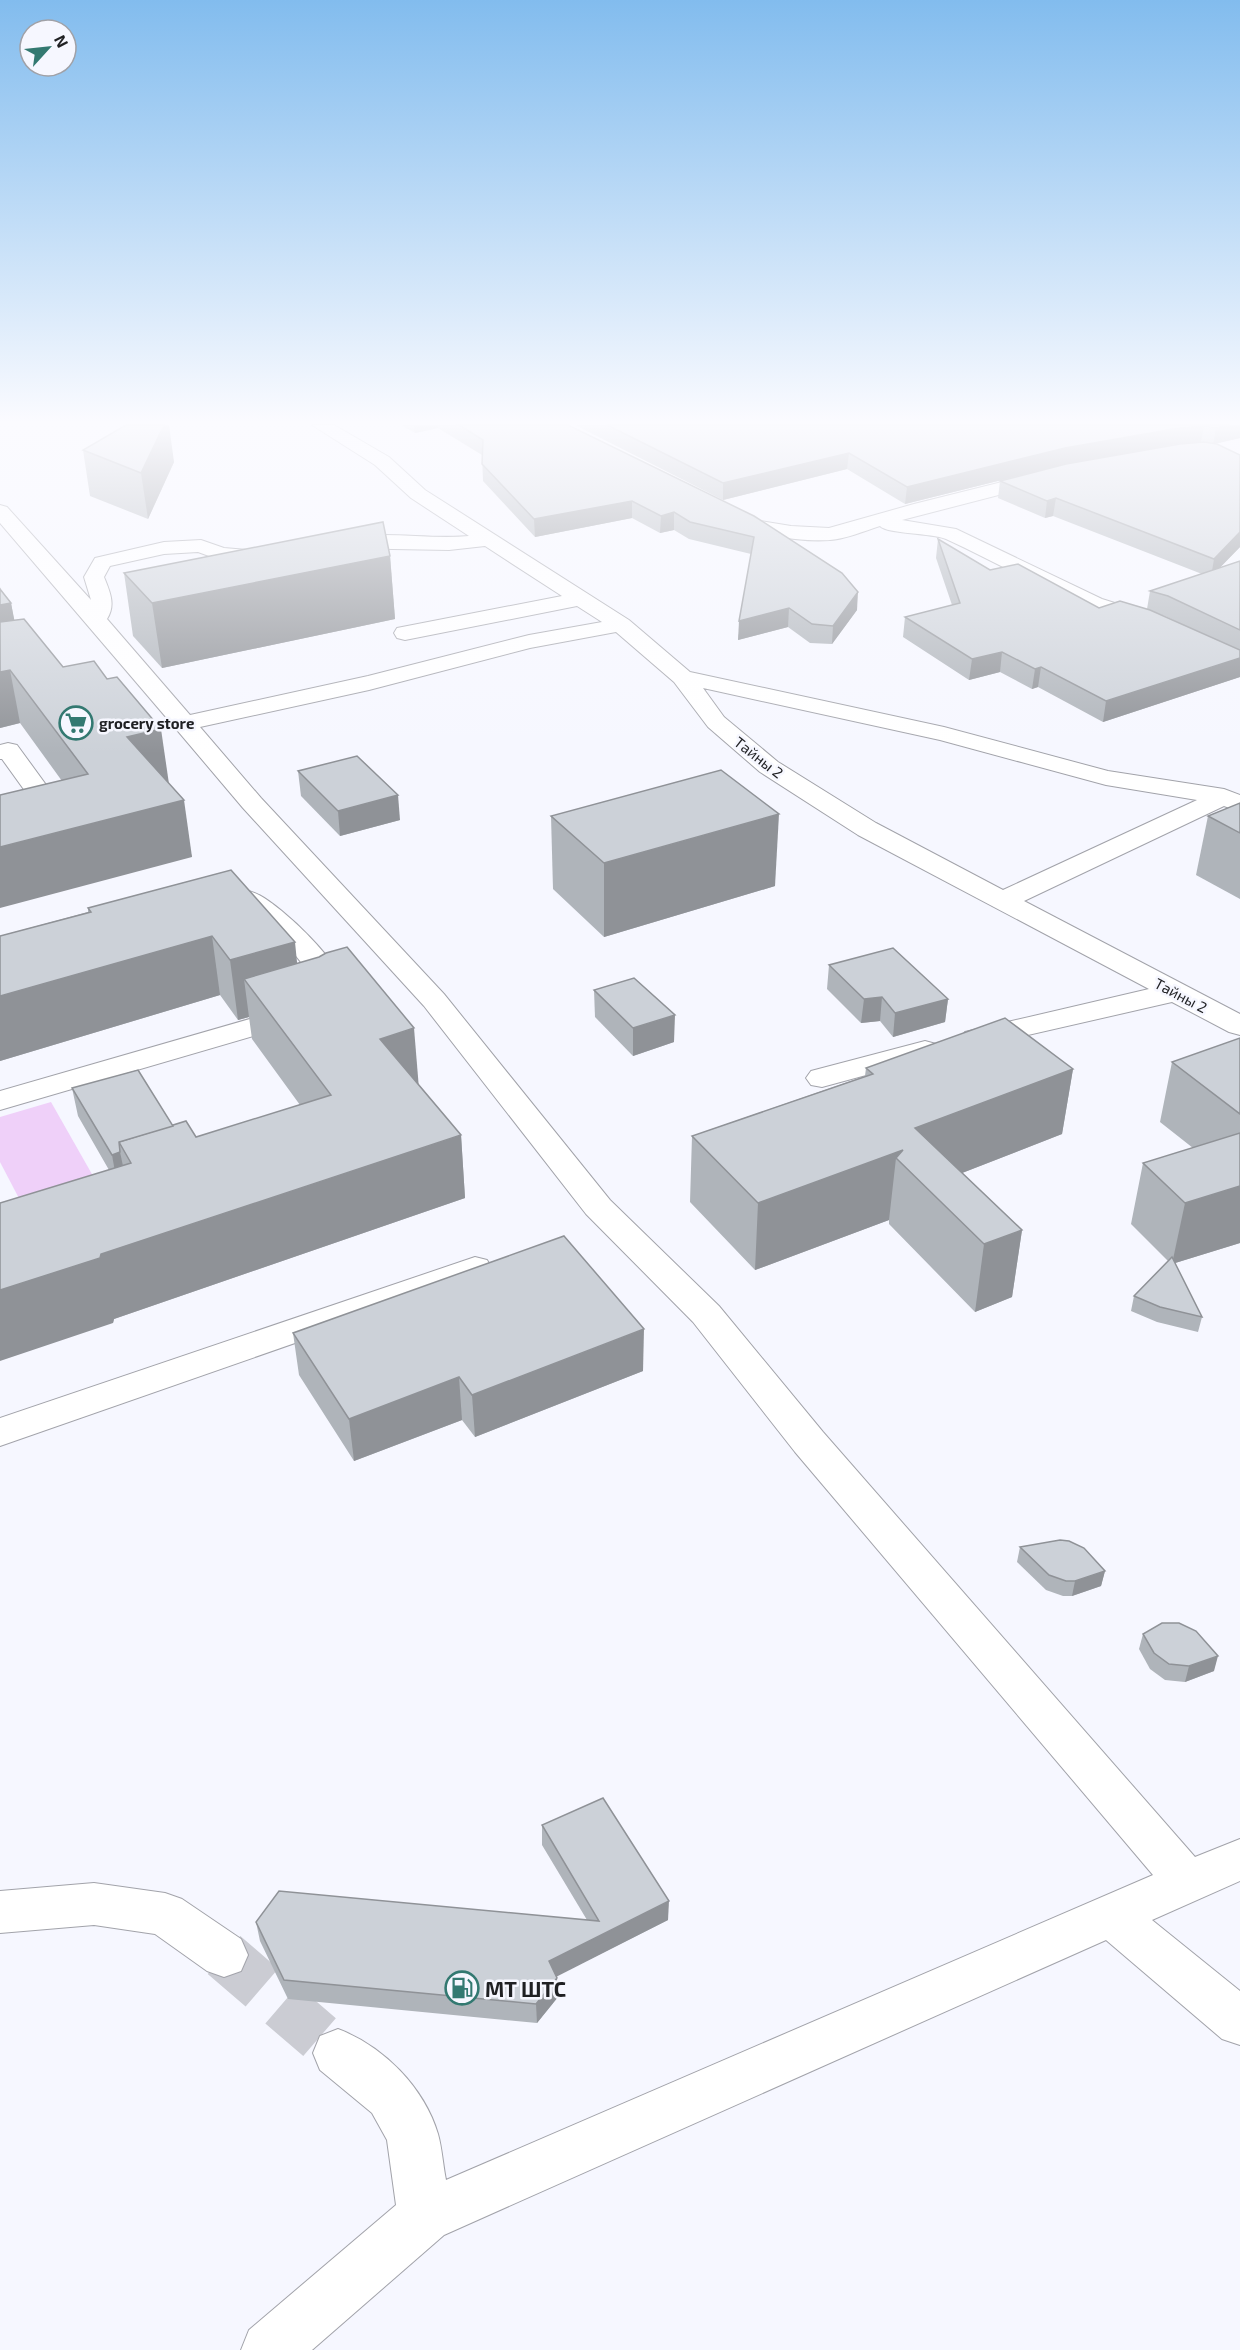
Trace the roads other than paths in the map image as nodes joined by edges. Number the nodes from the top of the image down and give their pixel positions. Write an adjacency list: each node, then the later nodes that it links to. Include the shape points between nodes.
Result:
1 (20, 535): 8 (street)
2 (481, 535): 4 (street, Тайны 2)
3 (952, 535): 10 (street, via 1094,604)
4 (489, 540): 5 (street, via 449,544 358,542); 7 (street, Тайны 2)
5 (322, 547)
6 (288, 553): 8 (street, via 254,558 220,554 201,546 164,548 102,562 94,578 102,599 102,613)
7 (579, 599): 9 (street, Тайны 2); 11 (street)
8 (95, 621): 13 (street)
9 (621, 625): 12 (street, Тайны 2); 13 (street, via 529,642 369,683)
10 (1166, 628)
11 (405, 633)
12 (682, 677): 15 (street, via 944,734 1106,778); 18 (street, Тайны 2, via 716,722 769,767 867,829)
13 (182, 724): 26 (street, via 434,1000 598,1207 706,1314 808,1442)
14 (0, 752): 16 (street, via 8,750 59,820)
15 (1232, 800): 18 (street)
16 (0, 835)
17 (214, 899): 22 (street, via 239,896 255,902 288,931 324,976 329,988 326,1001 315,1009)
18 (1004, 900): 19 (street, Тайны 2)
19 (1176, 992): 20 (street, Тайны 2); 21 (street, via 943,1045)
20 (1240, 1026)
21 (822, 1078)
22 (0, 1101)
23 (475, 1268): 24 (street)
24 (0, 1432)
25 (1240, 1859): 26 (street)
26 (1188, 1882): 28 (street)
27 (0, 1912): 29 (street, via 94,1904 165,1914)
28 (1112, 1916): 30 (street); 32 (street)
29 (224, 1955)
30 (1240, 2022)
31 (338, 2053): 32 (street, via 390,2095 412,2134)
32 (425, 2216): 33 (street)
33 (269, 2350)

